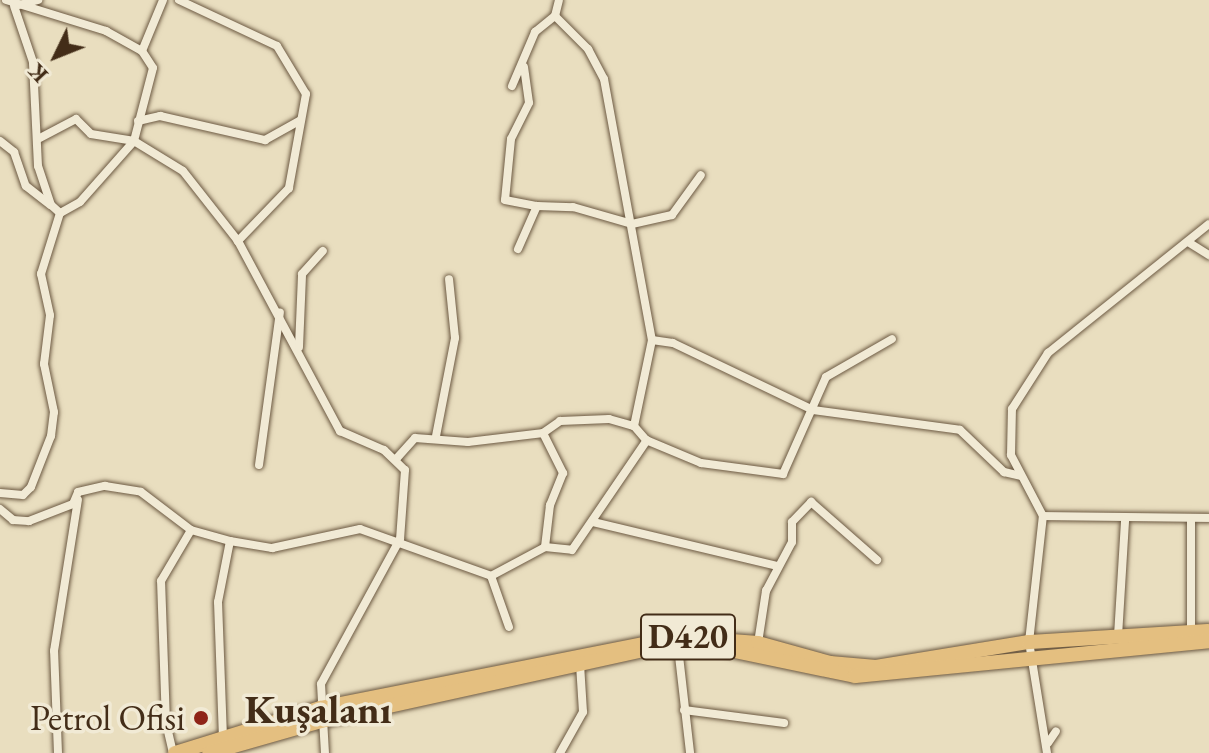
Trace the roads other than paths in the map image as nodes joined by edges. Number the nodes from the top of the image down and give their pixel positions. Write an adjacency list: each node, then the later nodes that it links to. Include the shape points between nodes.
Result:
1 (38, 0): 5 (street)
2 (163, 0): 7 (street)
3 (179, 0): 10 (street, via 277,46 306,94)
4 (559, 0): 6 (street)
5 (10, 3): 7 (street, via 106,31); 12 (street, via 33,62)
6 (555, 16): 8 (street, via 535,32); 19 (street, via 588,49 604,79)
7 (142, 51): 11 (street, via 153,68)
8 (524, 67): 9 (street); 17 (street, via 529,103 511,139 505,200)
9 (512, 86)
10 (301, 120): 11 (street, via 265,140 160,116); 21 (street, via 289,188)
11 (138, 121): 14 (street)
12 (38, 139): 14 (street, via 76,119 103,139); 16 (street, via 38,166)
13 (0, 141): 16 (street, via 14,152 26,186)
14 (134, 141): 18 (street, via 80,202); 21 (street, via 183,171)
15 (701, 175): 19 (street, via 672,215)
16 (51, 205): 18 (street)
17 (537, 206): 19 (street, via 573,207); 23 (street)
18 (60, 213): 40 (street, via 41,274 50,315 44,364 54,412 51,436 31,487 23,495)
19 (632, 224): 29 (street)
20 (1209, 224): 22 (street)
21 (238, 241): 27 (street)
22 (1188, 242): 25 (street); 38 (street, via 1031,372 1007,433)
23 (518, 249)
24 (323, 251): 30 (street, via 302,274)
25 (1209, 255)
26 (449, 279): 34 (street, via 455,338)
27 (280, 312): 30 (street); 37 (street)
28 (892, 339): 31 (street, via 826,377)
29 (652, 340): 31 (street, via 673,343); 32 (street, via 652,363)
30 (299, 348): 36 (street, via 340,431)
31 (813, 410): 35 (street, via 783,474 701,463); 38 (street, via 960,430 1004,472)
32 (634, 426): 33 (street, via 609,419 560,421); 35 (street)
33 (543, 433): 34 (street, via 468,442); 50 (street, via 563,473 550,505)
34 (436, 436): 36 (street, via 415,438)
35 (647, 440): 46 (street)
36 (397, 458): 48 (street, via 407,485)
37 (259, 465)
38 (1021, 476): 42 (street)
39 (78, 492): 41 (street, via 73,504 29,521); 47 (street, via 105,486 141,492); 70 (street, via 54,651)
40 (0, 493)
41 (0, 512)
42 (1043, 516): 44 (street); 61 (street)
43 (1209, 518): 45 (street)
44 (1125, 520): 45 (street); 57 (street)
45 (1191, 521): 56 (street)
46 (593, 522): 50 (street, via 572,550); 52 (street)
47 (191, 530): 49 (street); 71 (street, via 161,581 166,723)
48 (400, 539): 49 (street, via 360,529 272,548); 53 (street); 64 (street, via 321,684)
49 (230, 541): 67 (street, via 218,602)
50 (545, 547): 53 (street)
51 (877, 560): 52 (street, via 811,502 792,522 792,542)
52 (777, 566): 60 (street)
53 (491, 576): 54 (street)
54 (509, 627)
55 (1209, 631): 56 (highway, D420)
56 (1191, 632): 57 (highway, D420)
57 (1118, 636): 61 (highway, D420)
58 (1209, 641): 61 (highway, D420)
59 (678, 642): 60 (highway, D420); 61 (highway, D420, via 855,676 923,674); 62 (highway, D420); 63 (street)
60 (758, 643): 61 (highway, D420, via 830,663 876,667)
61 (1030, 648): 68 (street)
62 (579, 659): 64 (highway, D420); 73 (street, via 583,712)
63 (684, 710): 65 (street); 74 (street)
64 (320, 714): 67 (highway, D420); 69 (highway, D420); 72 (street)
65 (784, 723)
66 (1056, 731): 68 (street)
67 (223, 738): 69 (highway, D420)
68 (1048, 748)
69 (208, 750): 71 (highway, D420)
70 (58, 753)
71 (174, 753)
72 (325, 753)
73 (560, 753)
74 (690, 753)

